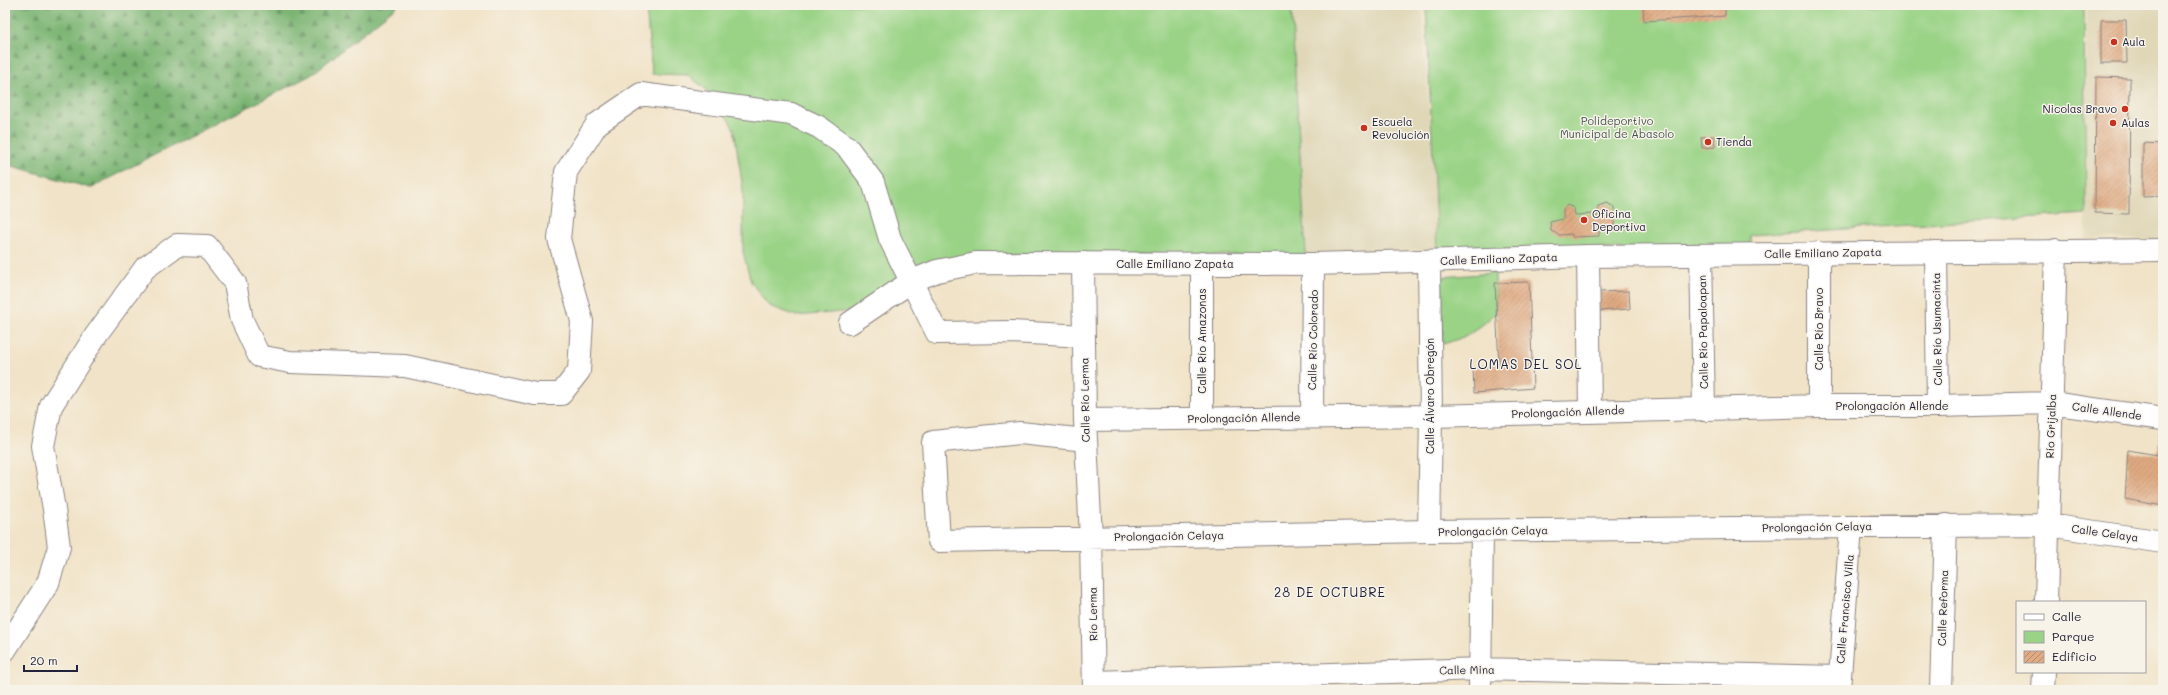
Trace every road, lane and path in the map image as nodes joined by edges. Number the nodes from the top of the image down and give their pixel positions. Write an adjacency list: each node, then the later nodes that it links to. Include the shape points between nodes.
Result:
1 (2056, 250): 2 (street, Calle Emiliano Zapata); 3 (street, Calle Emiliano Zapata); 14 (street, Río Grijalba)
2 (2163, 250)
3 (1936, 252): 4 (street, Calle Emiliano Zapata); 16 (street, Calle Río Usumacinta)
4 (1819, 253): 5 (street, Calle Emiliano Zapata); 15 (street, Calle Río Bravo)
5 (1701, 255): 6 (street, Calle Emiliano Zapata); 17 (street, Calle Río Papaloapan)
6 (1588, 256): 7 (street, Calle Emiliano Zapata); 18 (street)
7 (1429, 261): 10 (street, Calle Emiliano Zapata); 19 (street, Calle Álvaro Obregón)
8 (1083, 263): 9 (street, Calle Emiliano Zapata); 11 (street, Calle Emiliano Zapata, via 976,263 937,271); 13 (street, Calle Río Lerma)
9 (1202, 264): 10 (street, Calle Emiliano Zapata); 21 (street, Calle Río Amazonas)
10 (1313, 264): 20 (street, Calle Río Colorado)
11 (912, 281): 12 (street, Calle Emiliano Zapata); 13 (street, via 937,333 1012,332); 33 (street, via 890,239 873,182 847,147 819,127 791,114 641,94 597,124 566,172 559,239 582,322 579,371 561,394 535,394 405,366 290,362 260,356 242,320 235,283 207,246 177,246 145,268 96,335 51,406 43,446 59,548 48,583)
12 (850, 323)
13 (1084, 336): 23 (street, Calle Río Lerma)
14 (2052, 403): 16 (street, Prolongación Allende); 22 (street, Calle Allende); 25 (street, Río Grijalba)
15 (1819, 406): 16 (street, Prolongación Allende); 17 (street, Prolongación Allende)
16 (1938, 406)
17 (1704, 410): 18 (street, Prolongación Allende)
18 (1590, 411): 19 (street, Prolongación Allende)
19 (1431, 416): 20 (street, Prolongación Allende); 27 (street, Calle Álvaro Obregón)
20 (1312, 417): 21 (street, Prolongación Allende)
21 (1202, 419): 23 (street, Prolongación Allende)
22 (2163, 419)
23 (1086, 430): 29 (street, Calle Río Lerma); 30 (street, Prolongación Allende, via 1020,433 933,442)
24 (1946, 525): 25 (street, Prolongación Celaya); 26 (street, Prolongación Celaya); 40 (street, Calle Reforma)
25 (2048, 525): 31 (street, Calle Celaya); 32 (street, Río Grijalba)
26 (1851, 527): 28 (street, Prolongación Celaya); 37 (street, Calle Francisco Villa)
27 (1429, 531): 28 (street, Prolongación Celaya); 29 (street, Prolongación Celaya)
28 (1482, 531): 34 (street)
29 (1091, 538): 30 (street, Prolongación Celaya); 38 (street, Río Lerma)
30 (939, 541)
31 (2163, 542)
32 (2046, 601)
33 (5, 650)
34 (1480, 669): 36 (street, Calle Mina); 38 (street, Calle Mina); 39 (street)
35 (2044, 673): 41 (street)
36 (1709, 682): 37 (street, Calle Mina)
37 (1839, 683)
38 (1094, 686)
39 (1480, 690)
40 (1941, 690)
41 (2043, 690)

